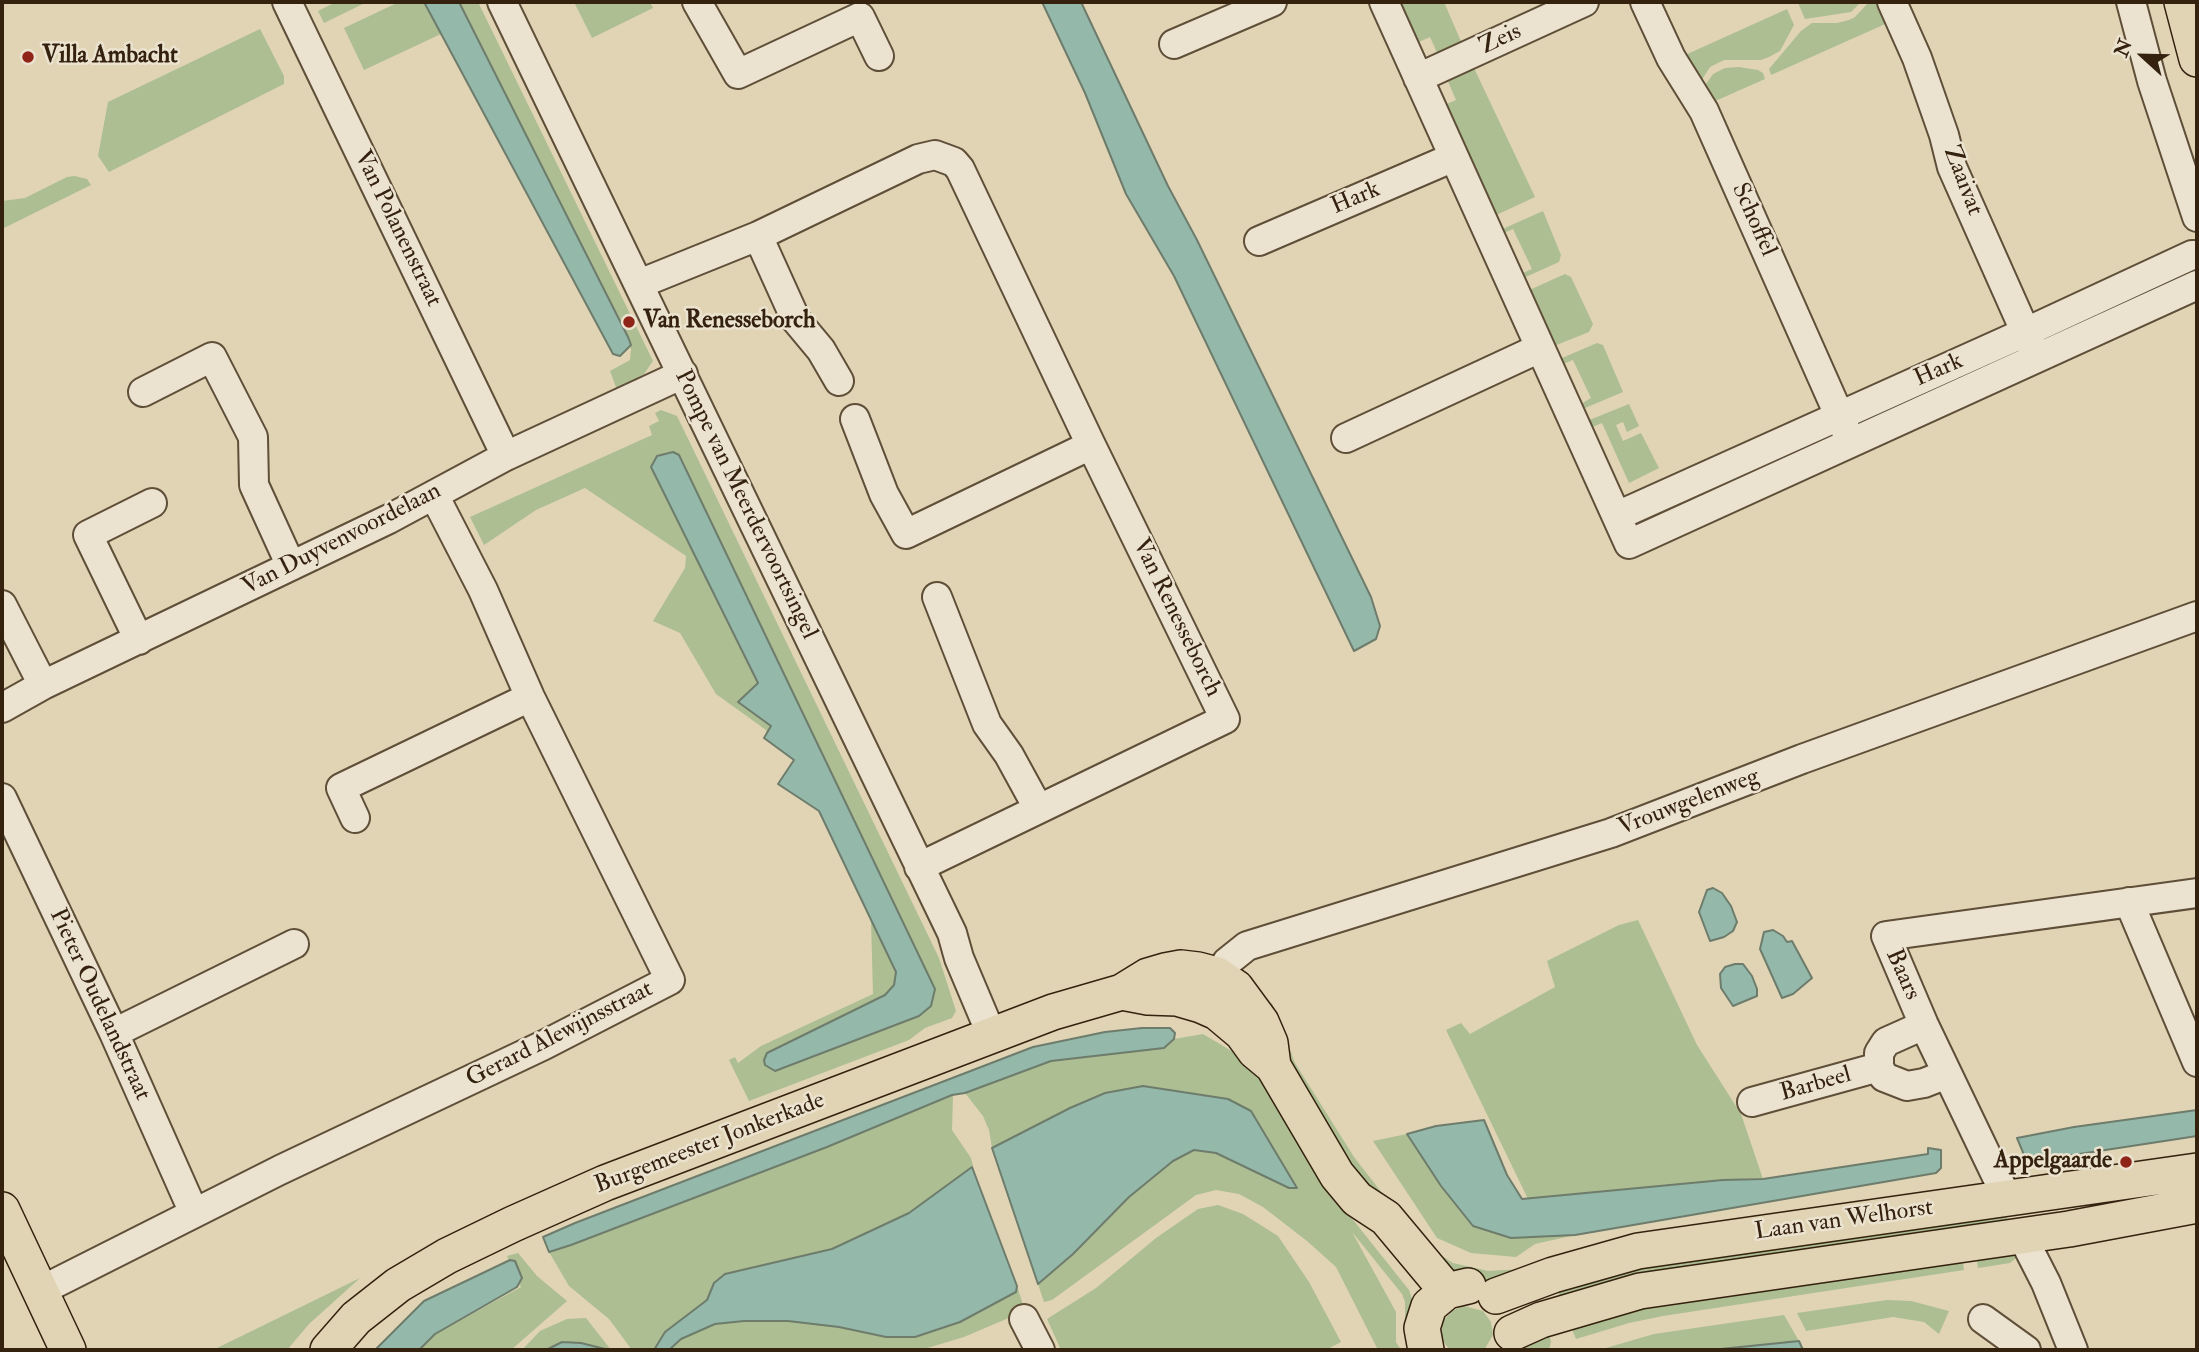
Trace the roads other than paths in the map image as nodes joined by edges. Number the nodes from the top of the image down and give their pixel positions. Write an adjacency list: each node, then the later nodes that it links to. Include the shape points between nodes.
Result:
1 (287, 2): 33 (street, Van Polanenstraat)
2 (502, 2): 20 (street, Pompe van Meerdervoortsingel)
3 (696, 2): 12 (street, via 738,74 860,17)
4 (1272, 2): 11 (street)
5 (1384, 2): 14 (street, Hark)
6 (1584, 2): 14 (street, Zeis)
7 (1645, 2): 28 (street, Schoffel, via 1671,58 1704,111)
8 (1892, 2): 22 (street, Zaaivat, via 1922,71 1952,167)
9 (2130, 2): 16 (street)
10 (2182, 2): 13 (main road)
11 (1174, 44)
12 (880, 56)
13 (2197, 59)
14 (1418, 78): 15 (street, Hark)
15 (1454, 157): 18 (street, Hark); 23 (street, Hark)
16 (2197, 217)
17 (758, 236): 20 (street, Van Renesseborch); 26 (street, via 796,320); 32 (street, Van Renesseborch, via 918,159 935,155 954,162)
18 (1259, 241)
19 (2197, 255): 22 (street, Hark)
20 (639, 284): 25 (street, Pompe van Meerdervoortsingel)
21 (2197, 285): 24 (street, Hark)
22 (2026, 332): 24 (street, Zaaivat); 28 (street, Hark)
23 (1540, 348): 30 (street); 38 (street, Hark)
24 (2038, 358): 31 (street, Hark)
25 (683, 374): 33 (street, Van Duyvenvoordelaan); 50 (street, Pompe van Meerdervoortsingel)
26 (839, 381)
27 (143, 393): 39 (street, via 212,357 253,437 254,485)
28 (1840, 416): 31 (street, Schoffel); 34 (street, Hark)
29 (855, 419): 32 (street, via 884,494 906,534)
30 (1346, 438)
31 (1851, 443): 37 (street, Hark)
32 (1091, 445): 48 (street, Van Renesseborch, via 1225,719)
33 (506, 456): 35 (street, Van Duyvenvoordelaan)
34 (1681, 487): 37 (street); 38 (street, Hark)
35 (433, 495): 39 (street, Van Duyvenvoordelaan); 45 (street, Gerard Alewijnsstraat, via 483,590)
36 (152, 503): 43 (street, via 88,535)
37 (1695, 514): 38 (street, Hark, via 1629,544)
38 (1617, 516)
39 (291, 565): 43 (street, Van Duyvenvoordelaan)
40 (937, 597): 48 (street, via 987,724)
41 (2, 605): 44 (street)
42 (2197, 616): 54 (street, Vrouwgelenweg, via 1611,833 1247,946 1227,962)
43 (139, 640): 44 (street, Van Duyvenvoordelaan)
44 (43, 685): 46 (street, Van Duyvenvoordelaan)
45 (530, 697): 49 (street, via 341,788); 66 (street, Gerard Alewijnsstraat, via 670,979 544,1045)
46 (2, 708)
47 (2, 798): 57 (street, Pieter Oudelandstraat)
48 (1038, 808): 50 (street, Van Renesseborch)
49 (355, 818)
50 (919, 867): 56 (street, Pompe van Meerdervoortsingel, via 959,958)
51 (2197, 892): 52 (street, Baars)
52 (2129, 902): 55 (street, Baars, via 1886,936); 58 (street)
53 (294, 944): 57 (street)
54 (1209, 990): 56 (main road, Burgemeester Jonkerkade, via 1177,998 1122,992); 70 (main road, Burgemeester Jonkerkade, via 1228,1021 1273,1066 1337,1175 1357,1199 1368,1233)
55 (1924, 1025): 59 (street, Barbeel, via 1886,1042 1879,1052); 60 (street, Baars)
56 (1001, 1032): 75 (main road, Burgemeester Jonkerkade, via 605,1183 513,1224 398,1285 356,1318)
57 (114, 1033): 66 (street, Pieter Oudelandstraat)
58 (2197, 1062)
59 (1879, 1067): 60 (street, Barbeel, via 1884,1077 1907,1086); 61 (street, Barbeel)
60 (1948, 1074): 63 (street, Baars)
61 (1752, 1102)
62 (2197, 1171): 63 (main road, Laan van Welhorst)
63 (2007, 1198): 69 (main road, Laan van Welhorst, via 1638,1251)
64 (2197, 1205): 67 (main road, Laan van Welhorst)
65 (2, 1210): 68 (main road)
66 (194, 1213): 68 (street, Gerard Alewijnsstraat)
67 (2022, 1236): 73 (main road, Laan van Welhorst, via 1640,1291 1541,1320); 79 (street)
68 (40, 1290): 74 (main road)
69 (1496, 1296): 70 (main road, via 1472,1286); 73 (main road, via 1508,1313)
70 (1438, 1298): 77 (main road, via 1422,1328)
71 (1024, 1319): 76 (street)
72 (1983, 1319): 78 (street)
73 (1510, 1341)
74 (68, 1350)
75 (328, 1350)
76 (1040, 1350)
77 (1426, 1350)
78 (2026, 1350)
79 (2073, 1350)

